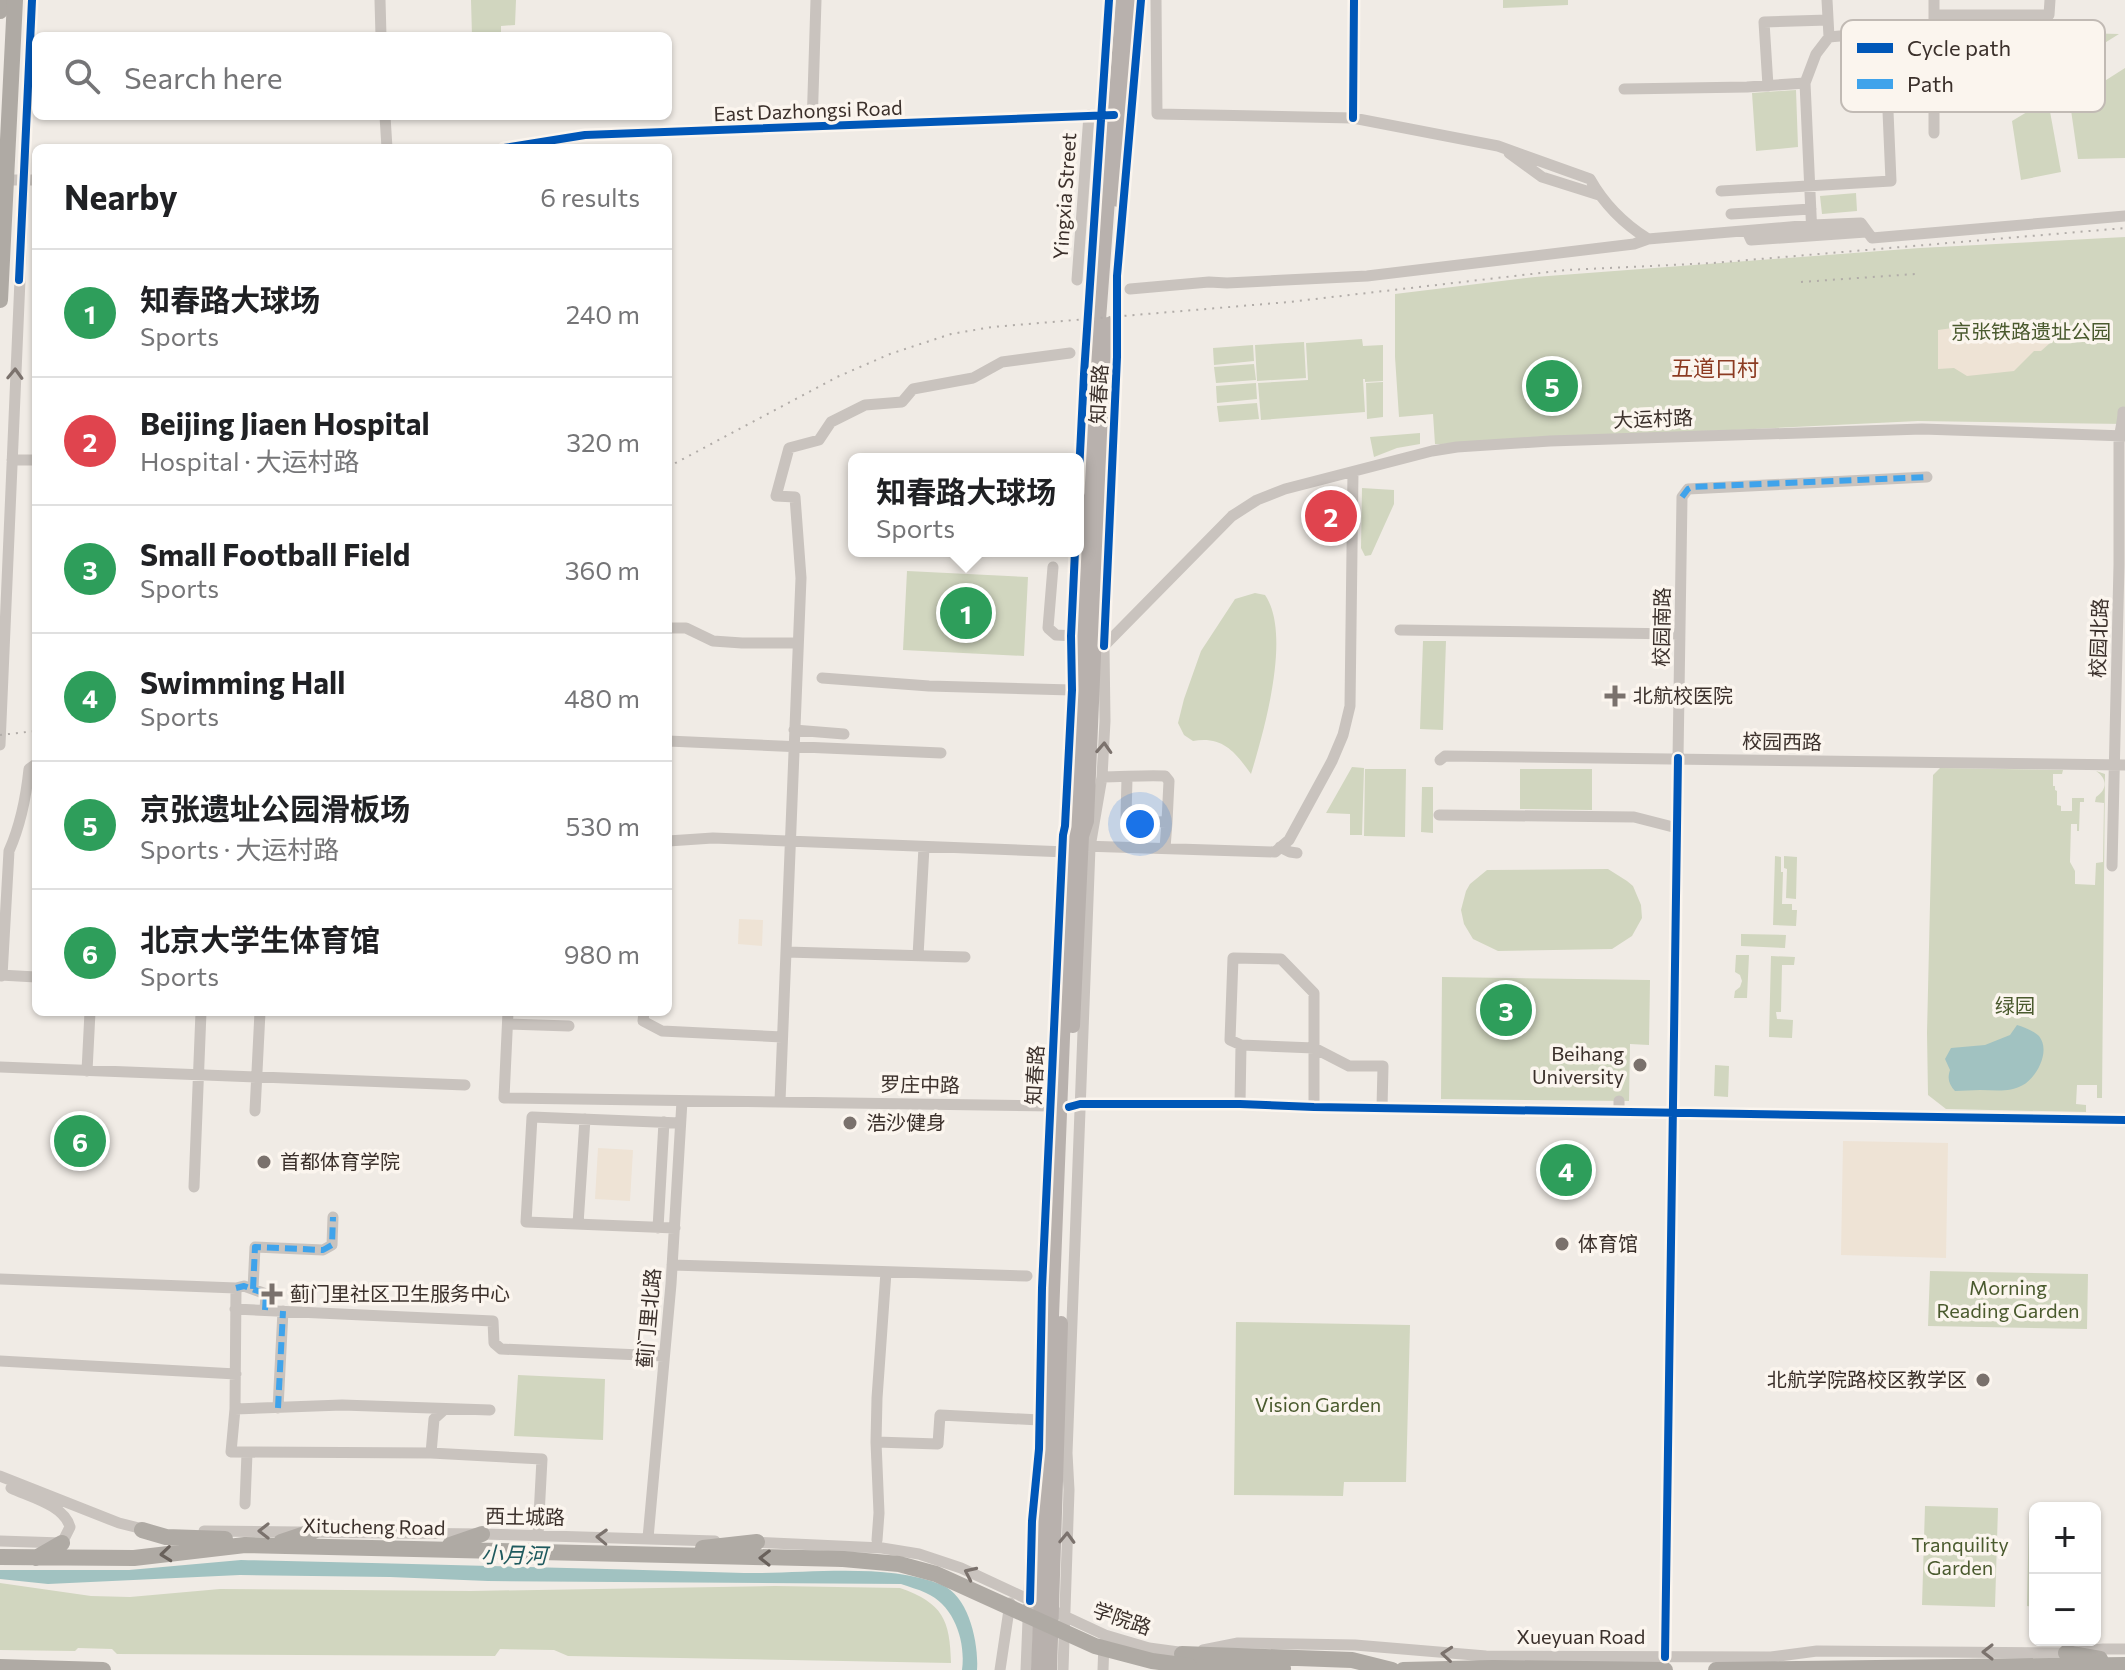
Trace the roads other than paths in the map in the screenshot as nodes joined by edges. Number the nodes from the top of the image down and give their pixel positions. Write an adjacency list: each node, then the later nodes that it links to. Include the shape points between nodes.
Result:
1 (1, 0): 15 (highway)
2 (15, 0): 50 (highway, bridge)
3 (32, 0): 26 (street)
4 (380, 0): 19 (street)
5 (816, 0): 33 (street)
6 (1109, 0): 30 (street, 知春路)
7 (1123, 0): 30 (main road)
8 (1134, 0): 30 (main road)
9 (1141, 0): 30 (street, 知春路)
10 (1156, 0): 31 (street, via 1157,114)
11 (1354, 0): 31 (street)
12 (1827, 0): 17 (street)
13 (1934, 0): 16 (street)
14 (2050, 0): 16 (street, via 2049,15)
15 (0, 11)
16 (1934, 15): 18 (street)
17 (1828, 20): 21 (street); 23 (street, via 1764,22)
18 (1934, 20)
19 (381, 32)
20 (1841, 36): 21 (street)
21 (1829, 37): 22 (street)
22 (1805, 83): 23 (street); 39 (street)
23 (1768, 86): 25 (street)
24 (0, 88): 26 (street)
25 (1624, 89)
26 (28, 90): 38 (street)
27 (1888, 112): 39 (street, via 1891,181)
28 (1934, 112): 34 (street)
29 (1089, 115): 30 (street, East Dazhongsi Road); 33 (street, East Dazhongsi Road); 48 (street, Yingxia Street)
30 (1119, 115): 54 (street, 知春路, via 1084,374); 64 (main road)
31 (1353, 118): 45 (street, via 1498,146 1590,179 1629,227)
32 (385, 120): 35 (street)
33 (812, 127): 36 (street, East Dazhongsi Road, via 585,135)
34 (1934, 133)
35 (387, 144)
36 (529, 144)
37 (0, 180): 38 (street)
38 (30, 180): 47 (street)
39 (1811, 186): 40 (street); 41 (street)
40 (1721, 191)
41 (1811, 209): 42 (street); 44 (street)
42 (1731, 214)
43 (2125, 216): 44 (street, via 1872,238 1861,223)
44 (1812, 230): 45 (street)
45 (1648, 239): 49 (street, via 1367,276)
46 (0, 279): 47 (street)
47 (19, 280): 55 (street, one-way to 47)
48 (1077, 280)
49 (1130, 289)
50 (0, 300)
51 (1070, 353): 65 (street, via 1002,362 973,378 913,389 902,402 865,405 831,422 819,440 789,448 776,496 795,497 801,578)
52 (2123, 412): 53 (street, 校园北路)
53 (2122, 436): 57 (street, 大运村路, via 1921,429 1550,441 1441,449); 76 (street, 校园北路)
54 (1080, 453)
55 (12, 460): 56 (street); 71 (street)
56 (32, 460)
57 (1353, 472): 64 (street, 大运村路, via 1257,500); 86 (street, via 1350,706 1332,761 1289,840)
58 (1927, 477): 63 (street, 校园南路, via 1688,489 1682,497)
59 (1076, 557): 64 (street, 知春路)
60 (1053, 567): 64 (street, via 1048,628 1056,635)
61 (672, 628): 65 (street, via 686,628 713,641)
62 (1400, 630): 63 (street)
63 (1680, 634): 74 (street, 校园南路)
64 (1088, 641): 67 (street, 知春路); 78 (street, 知春路, one-way to 64, via 1105,721); 88 (main road, via 1087,821)
65 (798, 643): 68 (street)
66 (822, 678): 67 (street)
67 (1072, 690): 88 (street, 知春路)
68 (794, 730): 69 (street); 72 (street)
69 (844, 734)
70 (672, 741): 72 (street)
71 (0, 745)
72 (794, 745): 73 (street); 84 (street)
73 (941, 753)
74 (1678, 758): 75 (street, 校园西路); 76 (street, 校园西路)
75 (1440, 760)
76 (2119, 764): 90 (street, 校园北路)
77 (32, 767): 94 (street, via 9,851)
78 (1102, 777): 79 (street); 88 (street, 知春路)
79 (1127, 778): 81 (street, via 1126,817); 81 (street, via 1165,776)
80 (1439, 815): 82 (street, via 1634,817)
81 (1167, 822): 87 (street)
82 (1677, 828)
83 (672, 841): 84 (street)
84 (790, 841): 85 (street); 91 (street)
85 (924, 847): 88 (street); 92 (street)
86 (1280, 847): 87 (street, via 1275,852); 89 (street)
87 (1165, 848): 88 (street)
88 (1076, 849): 113 (main road); 113 (street, 知春路); 164 (street, 知春路, one-way to 88, via 1069,1490)
89 (1297, 853)
90 (2112, 866)
91 (786, 952): 92 (street); 102 (street)
92 (918, 956): 93 (street)
93 (965, 957)
94 (1, 976): 95 (street)
95 (32, 977)
96 (90, 1016): 106 (street)
97 (201, 1016): 107 (street)
98 (260, 1016): 108 (street)
99 (644, 1016): 102 (street, via 643,1021 662,1031)
100 (508, 1018): 101 (street); 110 (street, 罗庄中路, via 504,1098)
101 (569, 1026)
102 (782, 1037): 111 (street)
103 (1241, 1045): 104 (street); 104 (street, via 1230,1040 1233,958 1281,959 1314,993); 112 (street)
104 (1314, 1048): 114 (street); 115 (street, via 1349,1066 1383,1066)
105 (0, 1067): 106 (street)
106 (87, 1071): 107 (street)
107 (199, 1075): 108 (street); 120 (street)
108 (257, 1077): 109 (street); 116 (street)
109 (465, 1085)
110 (682, 1101): 111 (street, 罗庄中路); 119 (street, 蓟门里北路)
111 (780, 1101): 113 (street, 罗庄中路)
112 (1240, 1104)
113 (1059, 1106): 141 (street, 知春路, via 1042,1288); 164 (main road)
114 (1314, 1107)
115 (1382, 1108)
116 (255, 1111)
117 (585, 1119): 118 (street); 122 (street); 122 (street, via 532,1117 526,1222)
118 (664, 1122): 119 (street); 123 (street)
119 (680, 1123): 125 (street, 蓟门里北路)
120 (194, 1187)
121 (333, 1217): 130 (street, via 332,1245 323,1250 255,1247)
122 (578, 1224): 123 (street)
123 (658, 1228): 124 (street)
124 (675, 1228)
125 (672, 1265): 126 (street); 134 (street, 蓟门里北路)
126 (886, 1272): 127 (street); 142 (street)
127 (1027, 1276)
128 (0, 1279): 129 (street)
129 (236, 1288): 130 (street); 131 (street)
130 (253, 1289): 132 (street, via 266,1294)
131 (235, 1309): 132 (street); 136 (street)
132 (265, 1310): 133 (street)
133 (283, 1311): 134 (street, via 493,1321 494,1343 501,1349); 137 (street)
134 (664, 1356): 152 (street, 蓟门里北路)
135 (0, 1361): 136 (street)
136 (236, 1374): 138 (street)
137 (278, 1408): 138 (street); 139 (street)
138 (235, 1409): 143 (street, via 231,1452)
139 (445, 1409): 140 (street); 144 (street, via 434,1419)
140 (490, 1410)
141 (1040, 1420): 142 (street, via 940,1415 938,1444); 164 (street, 知春路, via 1032,1521)
142 (876, 1442): 153 (street)
143 (247, 1453): 144 (street); 147 (street)
144 (431, 1453): 151 (street, via 542,1459)
145 (0, 1476): 148 (street, 西土城路)
146 (0, 1483): 156 (street, via 56,1508 70,1527)
147 (245, 1504)
148 (142, 1530): 149 (street, 西土城路, one-way to 148); 157 (highway)
149 (314, 1531): 150 (street, 西土城路); 158 (highway)
150 (482, 1534): 151 (street, 西土城路); 159 (highway)
151 (538, 1535): 152 (street, 西土城路, one-way to 151)
152 (648, 1538): 155 (street, 西土城路)
153 (877, 1540)
154 (0, 1541): 156 (street)
155 (757, 1542): 160 (highway); 163 (street, 西土城路, one-way to 155, via 919,1554)
156 (62, 1543): 162 (highway)
157 (245, 1545): 158 (highway, Xitucheng Road); 162 (highway, Xitucheng Road, one-way to 162, via 134,1558)
158 (272, 1545): 159 (highway, Xitucheng Road)
159 (440, 1549): 160 (highway, Xitucheng Road)
160 (632, 1555): 169 (highway, Xitucheng Road, one-way to 160, bridge, via 1152,1661 1095,1646 936,1574 899,1564)
161 (0, 1557): 162 (highway, Xitucheng Road)
162 (36, 1558)
163 (1011, 1593): 164 (street, 西土城路); 175 (street)
164 (1047, 1609): 165 (street, 学院路); 176 (street); 177 (main road); 178 (main road); 179 (street)
165 (1105, 1635): 169 (street, 学院路); 180 (street)
166 (2125, 1649): 167 (street, Xueyuan Road)
167 (2066, 1653): 168 (street, Xueyuan Road, one-way to 168); 170 (highway)
168 (1525, 1656): 169 (street, Xueyuan Road, one-way to 169, via 1238,1643); 172 (highway)
169 (1186, 1660): 181 (highway); 182 (highway, via 1352,1660)
170 (2125, 1664): 185 (highway)
171 (10, 1668): 173 (highway)
172 (1493, 1668): 183 (highway, Xueyuan Road); 184 (highway, Xueyuan Road)
173 (80, 1670): 174 (highway)
174 (103, 1670)
175 (1000, 1670)
176 (1026, 1670)
177 (1038, 1670)
178 (1050, 1670)
179 (1063, 1670)
180 (1103, 1670)
181 (1381, 1670)
182 (1392, 1670)
183 (1403, 1670)
184 (1665, 1670)
185 (1716, 1670)

